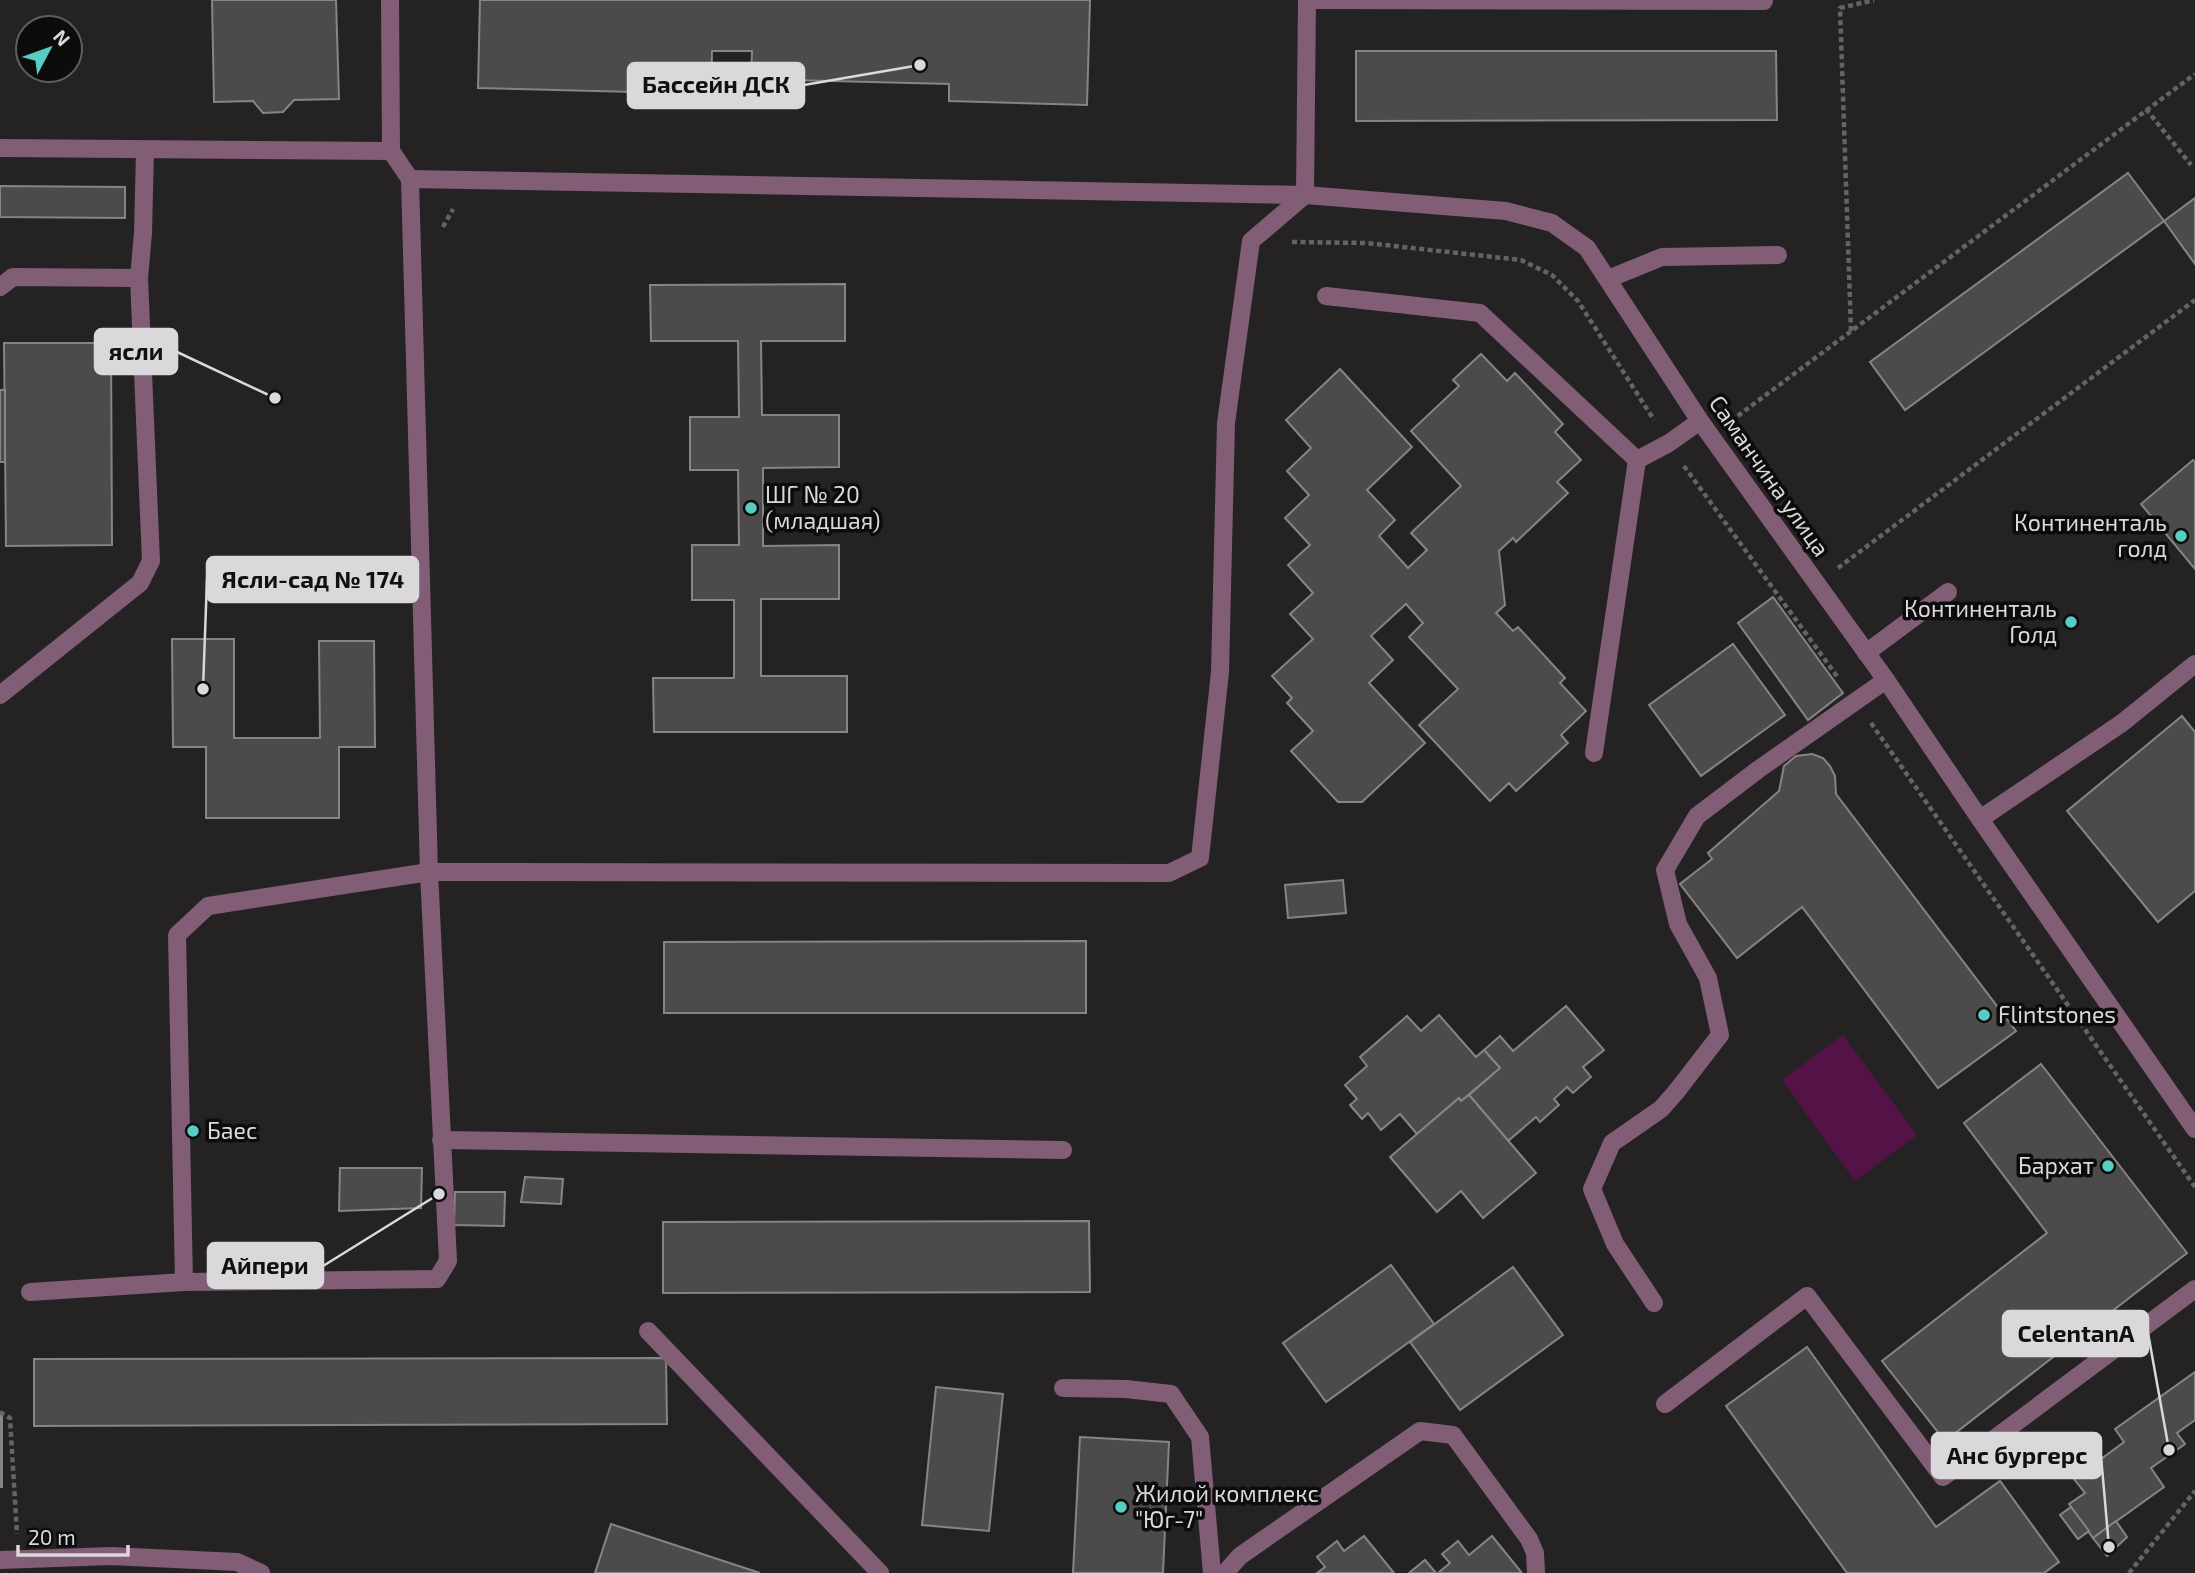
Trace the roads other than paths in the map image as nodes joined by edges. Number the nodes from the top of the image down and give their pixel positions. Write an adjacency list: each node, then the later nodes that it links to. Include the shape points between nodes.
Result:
1 (390, 0): 6 (street)
2 (1307, 0): 3 (street); 8 (street)
3 (1763, 1)
4 (0, 148): 5 (street)
5 (145, 150): 6 (street); 10 (street)
6 (391, 151): 7 (street)
7 (410, 179): 8 (street, Саманчина улица); 23 (street)
8 (1305, 195): 11 (street, Саманчина улица, via 1506,211 1552,223 1587,248); 23 (street, via 1251,241 1226,423 1220,672 1200,858 1170,873)
9 (1778, 255): 11 (street, via 1662,257)
10 (139, 278): 12 (street, via 13,277); 20 (street, via 152,561 140,583)
11 (1608, 279): 14 (street, Саманчина улица)
12 (0, 286)
13 (1326, 296): 15 (street, via 1480,313)
14 (1705, 428): 15 (street); 17 (street, Саманчина улица)
15 (1637, 460): 21 (street)
16 (1948, 592): 17 (street)
17 (1866, 653): 19 (street, Саманчина улица)
18 (2195, 664): 22 (street, via 2122,723)
19 (1886, 680): 22 (street, Саманчина улица); 30 (street, via 1697,816 1665,870 1678,924 1708,978 1720,1035 1661,1109 1612,1143 1592,1189 1615,1244)
20 (0, 695)
21 (1594, 753)
22 (1980, 818): 24 (street, Саманчина улица)
23 (429, 872): 25 (street); 27 (street, via 208,906 177,935)
24 (2195, 1129)
25 (441, 1140): 26 (street); 27 (street, via 448,1261 437,1279)
26 (1063, 1150)
27 (184, 1282): 29 (street)
28 (2195, 1289): 33 (street, via 1943,1476 1807,1296)
29 (30, 1292)
30 (1654, 1303)
31 (648, 1331): 36 (street)
32 (1063, 1388): 37 (street, via 1171,1394 1200,1437)
33 (1665, 1404)
34 (0, 1560): 35 (street, via 111,1556 225,1561)
35 (261, 1573)
36 (880, 1573)
37 (1212, 1573)
38 (1225, 1573): 39 (street, via 1240,1556 1420,1431 1453,1435 1528,1539 1535,1553)
39 (1536, 1573)

